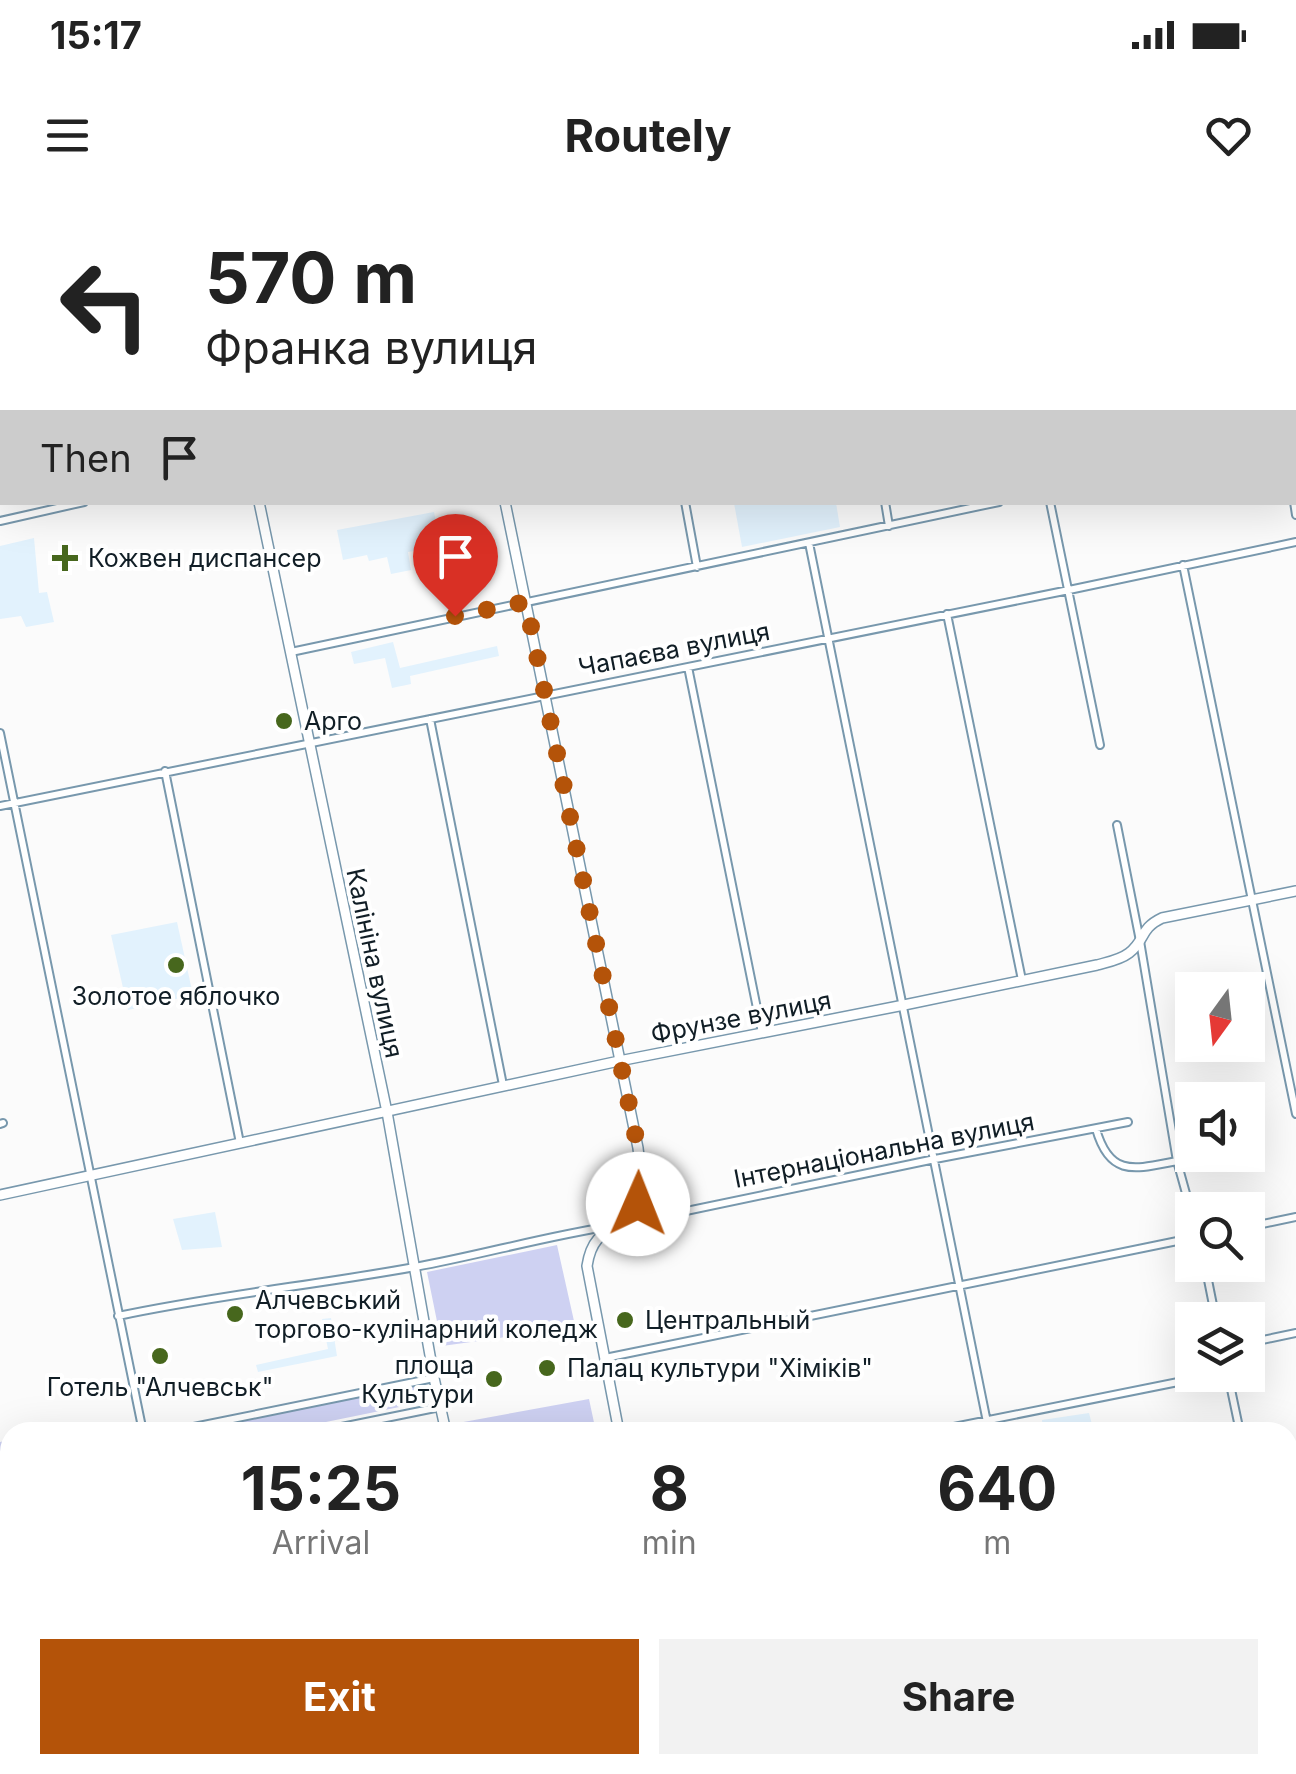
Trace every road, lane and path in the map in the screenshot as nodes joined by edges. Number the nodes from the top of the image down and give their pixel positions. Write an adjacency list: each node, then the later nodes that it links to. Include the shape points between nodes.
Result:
1 (71, 505): 8 (street)
2 (260, 505): 18 (street, Калініна вулиця)
3 (507, 505): 15 (street)
4 (686, 505): 13 (street)
5 (886, 505): 9 (street)
6 (985, 505): 9 (street)
7 (1051, 505): 14 (street)
8 (0, 521)
9 (889, 526): 11 (street)
10 (1296, 542): 12 (street, Чапаєва вулиця)
11 (810, 543): 13 (street); 17 (street)
12 (1183, 565): 14 (street, Чапаєва вулиця); 30 (street)
13 (698, 567): 15 (street)
14 (1069, 590): 16 (street, Чапаєва вулиця); 24 (street)
15 (526, 602): 18 (street); 20 (street)
16 (947, 614): 17 (street, Чапаєва вулиця); 32 (street)
17 (828, 638): 19 (street, Чапаєва вулиця); 33 (street)
18 (290, 652): 23 (street, Калініна вулиця)
19 (688, 668): 20 (street, Чапаєва вулиця); 34 (street)
20 (546, 696): 21 (street, Чапаєва вулиця); 35 (street)
21 (430, 719): 23 (street, Чапаєва вулиця); 36 (street)
22 (0, 734): 26 (street)
23 (309, 744): 25 (street, Чапаєва вулиця); 37 (street, Калініна вулиця)
24 (1100, 745)
25 (166, 772): 26 (street, Чапаєва вулиця); 41 (street)
26 (14, 803): 27 (street, Чапаєва вулиця); 45 (street)
27 (0, 806)
28 (1116, 825): 31 (street)
29 (1296, 890): 30 (street, Фрунзе вулиця)
30 (1254, 899): 31 (street, Фрунзе вулиця, via 1162,918 1148,924); 38 (street)
31 (1140, 941): 32 (street, Фрунзе вулиця, via 1118,959); 42 (street)
32 (1022, 980): 33 (street, Фрунзе вулиця)
33 (904, 1005): 34 (street, Фрунзе вулиця); 43 (street)
34 (762, 1033): 35 (street, Фрунзе вулиця)
35 (619, 1060): 36 (street, Фрунзе вулиця); 49 (street, via 642,1186 632,1216)
36 (504, 1087): 37 (street, Фрунзе вулиця)
37 (387, 1112): 41 (street, Фрунзе вулиця); 51 (street, Калініна вулиця)
38 (1296, 1114)
39 (1128, 1122): 40 (street, Інтернаціональна вулиця)
40 (1096, 1128): 43 (street, Інтернаціональна вулиця); 44 (street, via 1104,1152 1119,1164)
41 (241, 1144): 45 (street, Фрунзе вулиця)
42 (1175, 1149)
43 (935, 1159): 49 (street, Інтернаціональна вулиця); 52 (street)
44 (1175, 1161)
45 (90, 1176): 46 (street, Фрунзе вулиця); 53 (street)
46 (0, 1195)
47 (1296, 1217): 48 (street)
48 (1265, 1223)
49 (618, 1225): 51 (street, Інтернаціональна вулиця); 56 (street, via 596,1239 587,1266)
50 (1175, 1242): 52 (street)
51 (415, 1267): 53 (street, Інтернаціональна вулиця); 57 (street, Калініна вулиця)
52 (958, 1287): 56 (street); 66 (street)
53 (118, 1316): 61 (street)
54 (1296, 1333): 55 (street)
55 (1265, 1339)
56 (604, 1358): 65 (street)
57 (434, 1378): 60 (street, Калініна вулиця); 62 (street)
58 (1175, 1383): 66 (street)
59 (1232, 1392): 67 (street)
60 (440, 1406): 63 (street); 64 (street, Калініна вулиця)
61 (141, 1422)
62 (218, 1422)
63 (364, 1422)
64 (444, 1422)
65 (617, 1422)
66 (987, 1422)
67 (1238, 1422)

